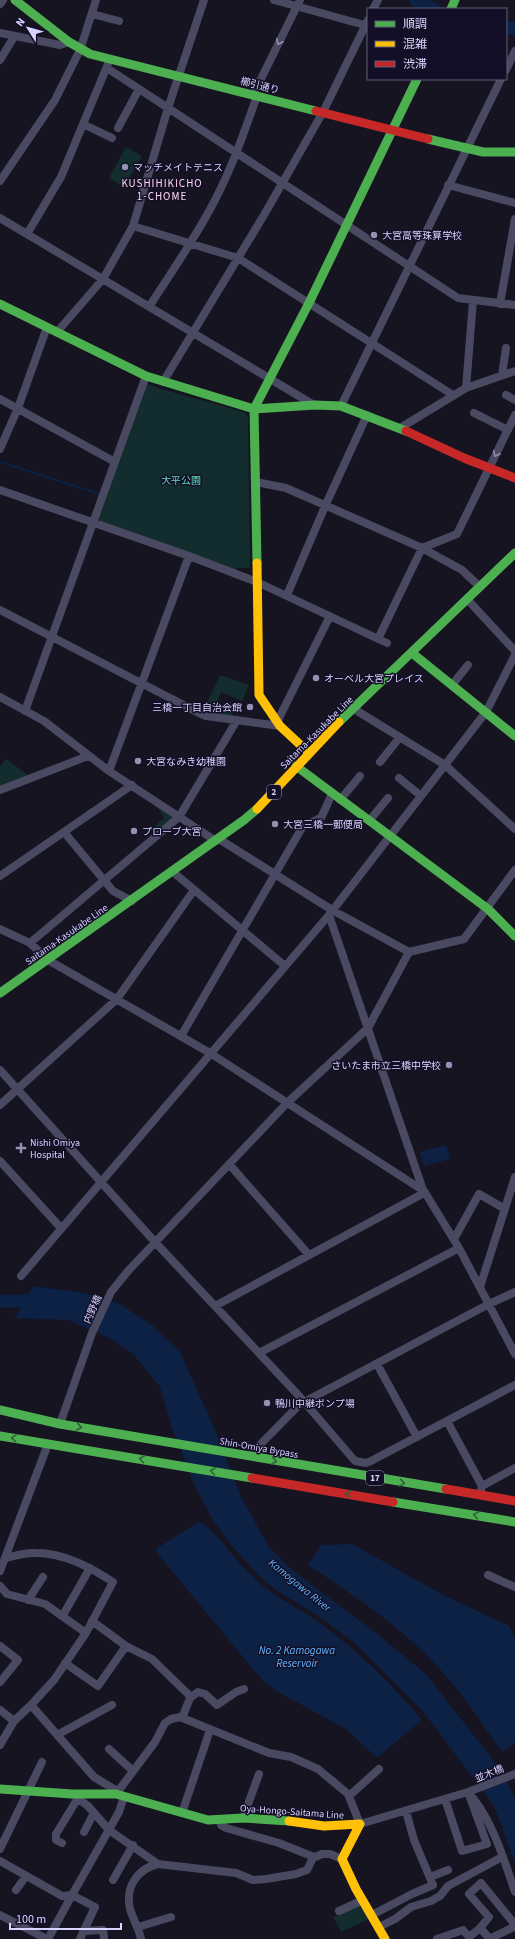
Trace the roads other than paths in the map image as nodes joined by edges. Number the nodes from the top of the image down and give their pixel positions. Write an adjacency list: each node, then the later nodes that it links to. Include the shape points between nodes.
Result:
1 (3, 0): 7 (street)
2 (14, 0): 13 (main road, 櫛引通り)
3 (96, 0): 8 (street)
4 (204, 0): 19 (street)
5 (274, 0): 6 (street)
6 (298, 3): 10 (street); 23 (street, one-way to 23)
7 (0, 4)
8 (92, 14): 9 (street); 14 (street)
9 (119, 21)
10 (367, 24): 25 (street)
11 (0, 34): 12 (street)
12 (14, 37): 13 (street, via 60,46); 16 (street)
13 (68, 42): 14 (main road, 櫛引通り)
14 (80, 50): 17 (main road, 櫛引通り); 33 (street, via 55,100)
15 (515, 51): 18 (street)
16 (0, 60)
17 (108, 64): 19 (main road, 櫛引通り); 22 (street); 26 (street)
18 (509, 67)
19 (179, 76): 23 (main road, 櫛引通り); 24 (street)
20 (417, 80): 28 (main road)
21 (501, 80): 30 (street)
22 (139, 89): 24 (street); 27 (street)
23 (255, 95): 25 (main road, 櫛引通り); 32 (street)
24 (168, 108): 32 (street); 40 (street)
25 (323, 112): 28 (main road, 櫛引通り); 34 (street)
26 (83, 124): 29 (street); 41 (street, via 61,177)
27 (118, 128)
28 (392, 130): 30 (main road, 櫛引通り); 39 (main road)
29 (112, 138)
30 (467, 149): 31 (main road, 櫛引通り); 35 (street)
31 (515, 152)
32 (236, 153): 34 (street); 42 (street, via 217,197)
33 (0, 181)
34 (282, 183): 39 (street); 43 (street)
35 (448, 186): 36 (street); 44 (street)
36 (515, 203)
37 (0, 218): 41 (street)
38 (515, 219): 49 (street)
39 (346, 225): 44 (street); 47 (main road)
40 (133, 226): 42 (street); 45 (street)
41 (27, 234): 45 (street)
42 (191, 242): 43 (street); 51 (street)
43 (238, 258): 47 (street); 54 (street)
44 (409, 266): 46 (street, via 458,298); 55 (street)
45 (103, 279): 51 (street); 53 (street)
46 (473, 301): 49 (street); 62 (street)
47 (309, 303): 55 (street); 60 (main road)
48 (0, 304): 52 (main road)
49 (500, 304): 50 (street)
50 (515, 305)
51 (149, 306): 54 (street)
52 (47, 327): 53 (main road); 69 (street)
53 (57, 332): 59 (main road)
54 (193, 333): 60 (street); 61 (street)
55 (371, 342): 63 (street); 68 (street)
56 (506, 348): 58 (street)
57 (515, 371): 58 (street)
58 (502, 375): 62 (street)
59 (146, 376): 61 (main road); 77 (street)
60 (271, 378): 67 (street); 70 (main road)
61 (162, 382): 70 (main road)
62 (466, 388): 63 (street)
63 (453, 395): 75 (street)
64 (506, 395): 66 (street)
65 (0, 398): 69 (street)
66 (515, 400)
67 (315, 405): 68 (main road); 70 (main road)
68 (341, 406): 72 (main road)
69 (18, 408): 76 (street); 77 (street)
70 (254, 410): 80 (main road)
71 (474, 413): 74 (street)
72 (367, 415): 75 (main road); 82 (street)
73 (515, 415): 74 (street)
74 (511, 426): 78 (street, one-way to 78)
75 (400, 428): 78 (main road, via 464,458)
76 (0, 449)
77 (115, 462): 83 (street)
78 (490, 467): 79 (main road); 84 (street, via 457,534)
79 (515, 478)
80 (256, 482): 82 (street, via 286,488); 87 (main road)
81 (0, 490): 83 (street)
82 (326, 504): 84 (street); 89 (street)
83 (93, 522): 85 (street); 93 (street)
84 (422, 548): 88 (street, via 462,570); 94 (street)
85 (189, 556): 87 (street); 100 (street)
86 (514, 556): 88 (main road, Saitama-Kasukabe Line / 2)
87 (257, 582): 89 (street); 107 (main road, via 259,695)
88 (480, 587): 90 (main road, Saitama-Kasukabe Line / 2)
89 (287, 595): 92 (street)
90 (467, 599): 96 (street); 97 (main road, Saitama-Kasukabe Line / 2)
91 (0, 610): 93 (street)
92 (330, 616): 94 (street); 107 (street)
93 (52, 636): 100 (street); 104 (street)
94 (378, 639): 95 (street)
95 (387, 643)
96 (515, 651)
97 (412, 653): 101 (main road); 103 (main road, Saitama-Kasukabe Line / 2)
98 (515, 655): 105 (street)
99 (468, 665): 101 (street)
100 (141, 684): 106 (street, via 206,716); 115 (street)
101 (452, 685): 105 (main road)
102 (0, 697): 104 (street)
103 (354, 709): 109 (street); 110 (main road, Saitama-Kasukabe Line / 2)
104 (25, 711): 111 (street, via 44,721)
105 (486, 712): 108 (main road); 114 (street)
106 (238, 720): 107 (street); 124 (street)
107 (279, 724): 110 (main road)
108 (515, 736)
109 (400, 737): 112 (street); 114 (street)
110 (309, 752): 113 (main road, Saitama-Kasukabe Line / 2)
111 (88, 756): 115 (street); 119 (street)
112 (380, 762)
113 (296, 766): 120 (main road); 129 (main road, Saitama-Kasukabe Line / 2, via 267,800)
114 (445, 766): 121 (street); 126 (street)
115 (109, 771): 118 (street)
116 (360, 776): 123 (street)
117 (399, 778): 121 (street)
118 (132, 785): 124 (street); 127 (street)
119 (0, 790)
120 (332, 794): 123 (main road); 132 (street, via 321,818 303,826)
121 (421, 796): 128 (street)
122 (388, 798): 125 (street)
123 (340, 800): 125 (main road)
124 (179, 817): 129 (street); 134 (street)
125 (369, 821): 128 (main road)
126 (515, 829)
127 (64, 832): 133 (street); 134 (street)
128 (390, 836): 137 (main road); 138 (street)
129 (218, 840): 131 (main road, Saitama-Kasukabe Line / 2); 132 (street)
130 (515, 870): 137 (street)
131 (173, 872): 135 (street); 136 (main road, Saitama-Kasukabe Line / 2)
132 (276, 875): 138 (street); 140 (street)
133 (0, 876)
134 (105, 881): 136 (street, via 113,891); 142 (street)
135 (194, 890): 140 (street); 147 (street)
136 (132, 901): 144 (main road, Saitama-Kasukabe Line / 2)
137 (488, 909): 141 (main road); 143 (street, via 464,939)
138 (330, 912): 143 (street); 145 (street); 148 (street)
139 (0, 929): 142 (street)
140 (243, 931): 145 (street); 149 (street)
141 (515, 936)
142 (30, 943): 144 (street)
143 (409, 952): 148 (street, 内野橋)
144 (48, 960): 146 (main road, Saitama-Kasukabe Line / 2); 147 (street)
145 (285, 966): 150 (street)
146 (0, 993)
147 (117, 999): 149 (street); 152 (street)
148 (368, 1028): 153 (street, 内野橋); 159 (street)
149 (181, 1036): 150 (street)
150 (210, 1053): 153 (street); 158 (street)
151 (0, 1070): 152 (street)
152 (18, 1089): 154 (street); 158 (street)
153 (287, 1103): 156 (street, 内野橋); 159 (street)
154 (0, 1105)
155 (0, 1161): 161 (street)
156 (229, 1164): 163 (street, 内野橋); 165 (street)
157 (515, 1177): 160 (street)
158 (100, 1181): 161 (street); 163 (street)
159 (424, 1193): 162 (street); 165 (street)
160 (509, 1207): 162 (street, via 479,1194); 167 (street)
161 (60, 1228): 166 (street)
162 (454, 1239): 164 (street)
163 (155, 1242): 170 (street); 178 (street, 内野橋, via 111,1292 92,1334)
164 (459, 1248): 167 (street); 171 (street)
165 (309, 1255): 170 (street)
166 (21, 1276)
167 (480, 1286): 169 (street)
168 (515, 1292): 169 (street)
169 (489, 1304): 172 (street); 173 (street)
170 (215, 1306): 171 (street)
171 (259, 1353): 175 (street)
172 (515, 1354)
173 (376, 1364): 175 (street); 180 (street)
174 (515, 1385): 177 (street)
175 (304, 1401): 180 (street, via 355,1461 366,1463); 182 (street)
176 (0, 1410): 178 (main road, Shin-Omiya Bypass / 17)
177 (447, 1421): 180 (street); 184 (street)
178 (60, 1424): 182 (main road, Shin-Omiya Bypass / 17, one-way to 182)
179 (0, 1436): 181 (main road, 17, one-way to 179)
180 (417, 1437)
181 (48, 1444): 186 (main road, 17, one-way to 181); 187 (street)
182 (249, 1456): 184 (main road, Shin-Omiya Bypass / 17, one-way to 184)
183 (515, 1468): 184 (street)
184 (481, 1490): 185 (main road, Shin-Omiya Bypass / 17)
185 (515, 1501)
186 (515, 1522)
187 (5, 1558): 188 (street, via 35,1552 63,1556); 189 (street)
188 (90, 1568): 195 (street); 196 (street, via 114,1582)
189 (0, 1570)
190 (488, 1575): 193 (street)
191 (43, 1577): 194 (street)
192 (0, 1586): 194 (street, via 7,1594)
193 (515, 1587)
194 (28, 1600): 195 (street, via 45,1604)
195 (63, 1615): 197 (street)
196 (92, 1621): 197 (street); 199 (street)
197 (86, 1633): 200 (street)
198 (0, 1646): 201 (street, via 18,1660)
199 (126, 1646): 200 (street, via 98,1686); 203 (street, via 152,1659)
200 (65, 1663): 204 (street, via 54,1680)
201 (0, 1682)
202 (244, 1689): 203 (street, via 217,1705 202,1692)
203 (191, 1697): 207 (street)
204 (31, 1705): 208 (street); 210 (street)
205 (112, 1705): 210 (street)
206 (0, 1710): 208 (street)
207 (182, 1718): 209 (street); 215 (street, via 171,1719 165,1723)
208 (14, 1721): 211 (street)
209 (210, 1730): 223 (street, via 269,1753 291,1756 318,1769 335,1781); 227 (street)
210 (57, 1735): 222 (street, via 94,1777 114,1789)
211 (0, 1745)
212 (109, 1749): 215 (street)
213 (42, 1762): 219 (street)
214 (379, 1769): 223 (street)
215 (133, 1771): 222 (street)
216 (259, 1774): 228 (street)
217 (514, 1774): 220 (street, 並木橋)
218 (0, 1789): 219 (main road, Oya-Hongo-Saitama Line)
219 (27, 1792): 221 (main road, Oya-Hongo-Saitama Line); 235 (street)
220 (470, 1792): 224 (street, 並木橋); 224 (street, via 487,1844 462,1851); 236 (street, via 482,1810)
221 (75, 1796): 222 (main road, Oya-Hongo-Saitama Line); 226 (street); 233 (street, via 56,1834 56,1840)
222 (120, 1796): 227 (main road, Oya-Hongo-Saitama Line); 231 (street, via 119,1812)
223 (349, 1796): 230 (street)
224 (445, 1799): 225 (street, 並木橋)
225 (406, 1810): 230 (street, 並木橋); 244 (street, via 414,1840)
226 (94, 1813): 231 (street); 232 (street)
227 (182, 1813): 229 (main road, Oya-Hongo-Saitama Line, via 208,1820)
228 (243, 1818): 229 (main road, Oya-Hongo-Saitama Line); 230 (main road, Oya-Hongo-Saitama Line, via 294,1821 324,1826)
229 (219, 1819): 237 (street, via 221,1825 226,1828 279,1843)
230 (360, 1824): 238 (main road)
231 (109, 1830): 234 (street); 249 (street)
232 (84, 1832)
233 (62, 1844)
234 (133, 1845): 240 (street); 245 (street)
235 (0, 1849)
236 (502, 1857): 242 (street); 248 (street)
237 (314, 1858): 238 (street, via 330,1854); 240 (street, via 307,1870 296,1874 253,1880 236,1873)
238 (342, 1859): 250 (main road)
239 (0, 1861): 243 (street)
240 (158, 1864): 255 (street, via 143,1869 132,1882 130,1909)
241 (448, 1870): 244 (street)
242 (473, 1873): 246 (street); 256 (street, via 448,1886 440,1896 411,1907)
243 (26, 1876): 247 (street); 249 (street, via 62,1896)
244 (430, 1877): 253 (street, via 433,1885)
245 (113, 1880)
246 (481, 1883): 257 (street, via 469,1894 489,1917); 264 (street, via 512,1920 514,1927)
247 (16, 1890)
248 (515, 1892)
249 (72, 1895): 258 (street, via 95,1907); 260 (street)
250 (363, 1900): 251 (street); 253 (main road)
251 (340, 1911)
252 (0, 1915): 260 (street)
253 (372, 1915): 256 (main road)
254 (171, 1917): 255 (street)
255 (138, 1927): 261 (street)
256 (379, 1928): 262 (main road)
257 (480, 1928): 263 (street, via 469,1937 463,1930); 264 (street)
258 (81, 1935): 259 (street, via 103,1930)
259 (104, 1938)
260 (47, 1939)
261 (141, 1939)
262 (386, 1939)
263 (437, 1939)
264 (490, 1939)

